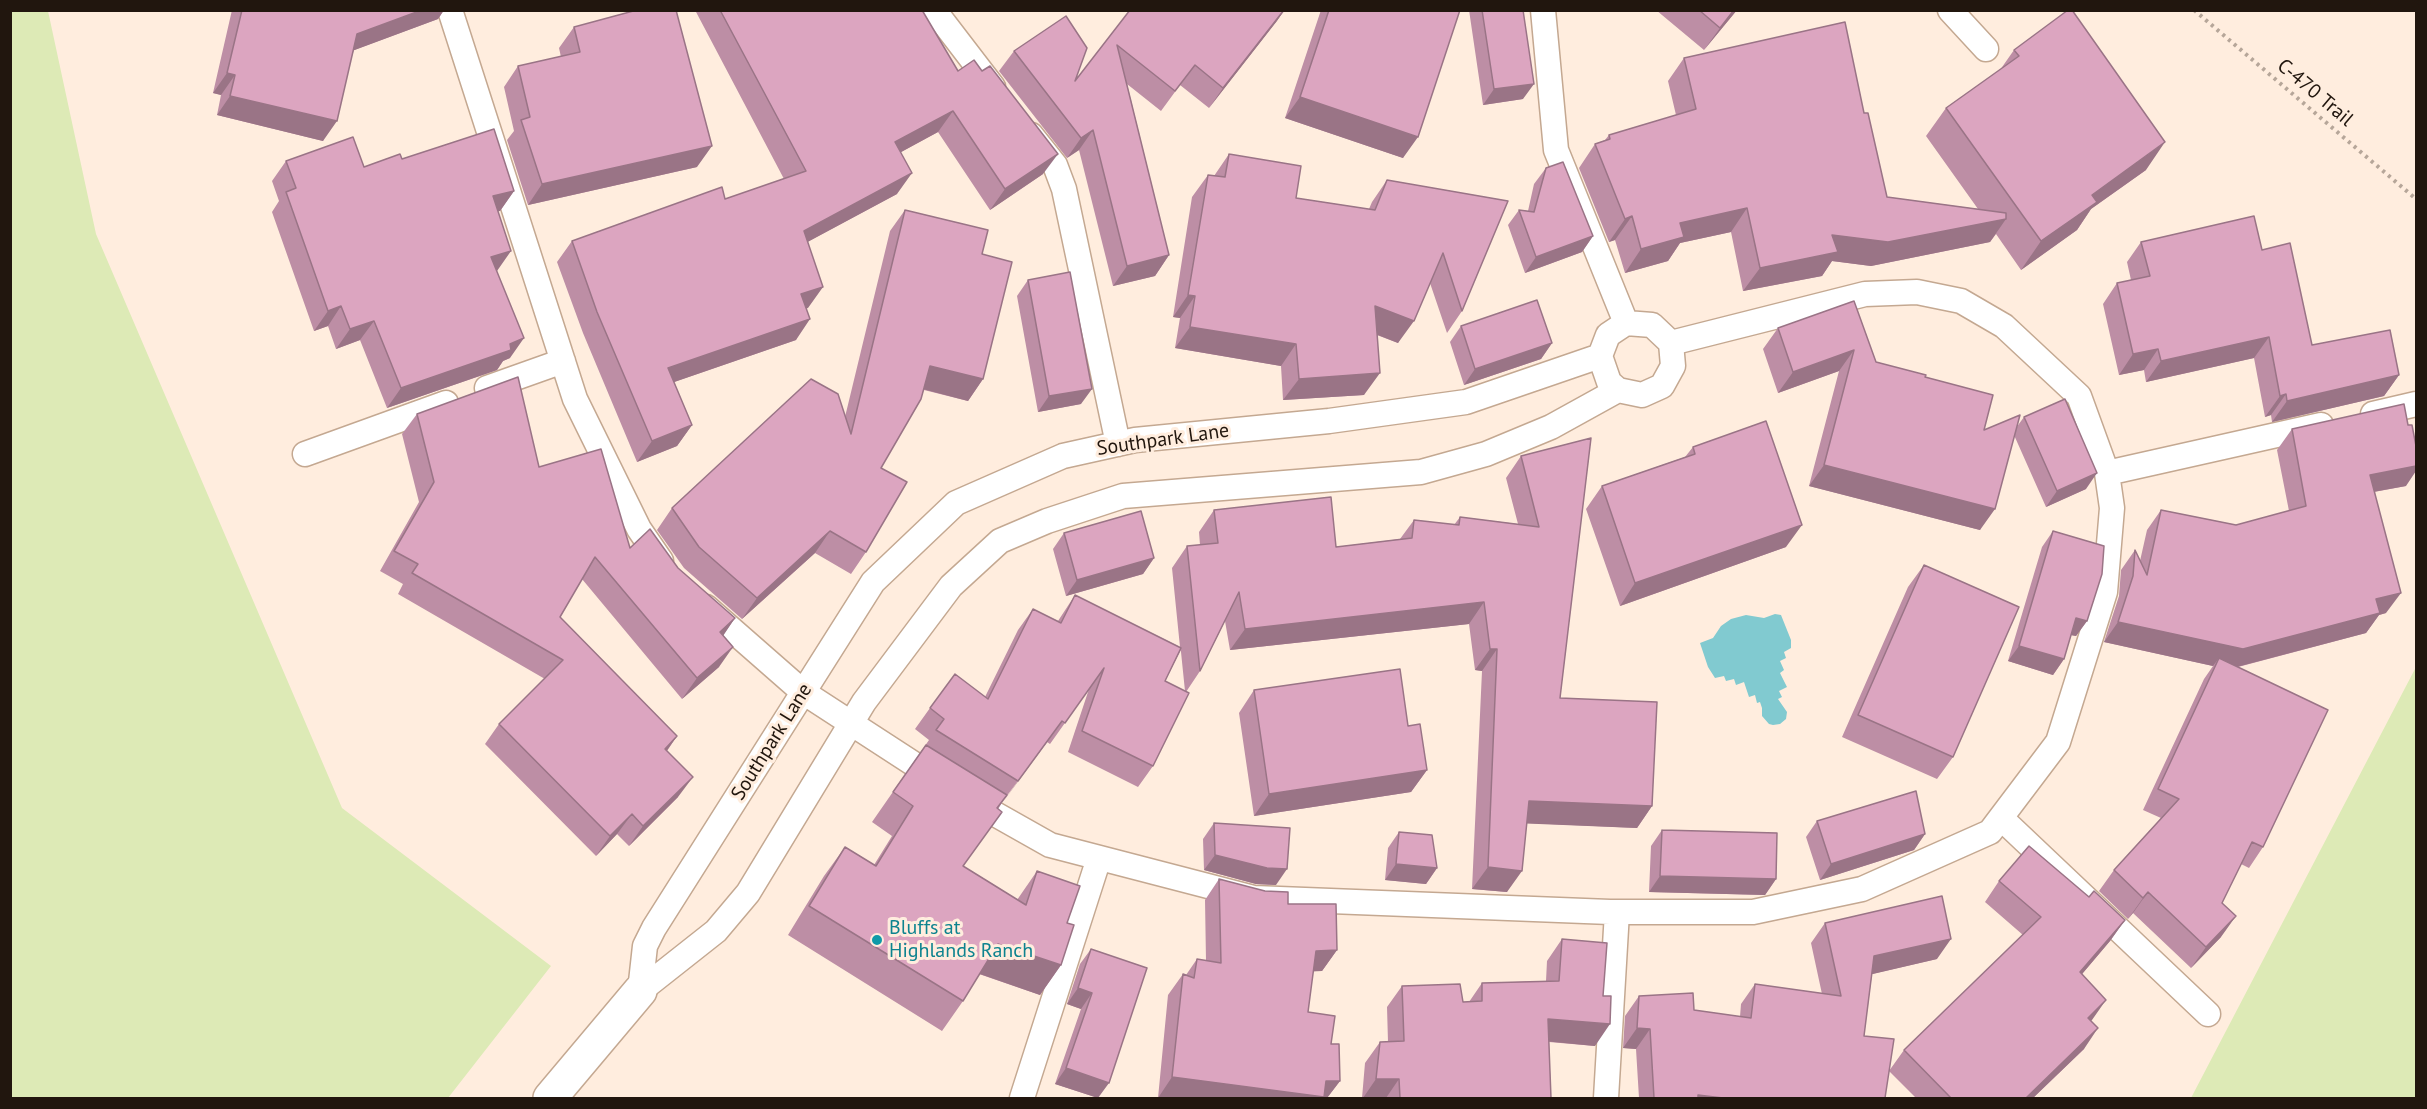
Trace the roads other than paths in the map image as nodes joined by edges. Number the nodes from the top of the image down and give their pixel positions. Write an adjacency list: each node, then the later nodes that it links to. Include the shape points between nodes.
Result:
1 (450, 10): 9 (lane)
2 (934, 10): 12 (lane, via 1054,165 1064,189)
3 (1543, 10): 6 (lane, via 1556,150)
4 (1950, 10): 5 (lane)
5 (1986, 49)
6 (1626, 323): 7 (lane, via 1652,325); 8 (lane, via 1608,335)
7 (1671, 343): 10 (lane, via 1673,366 1662,387 1642,395); 14 (lane, via 1865,294 1917,292 1961,301 2004,326 2079,396)
8 (1600, 356): 10 (lane, via 1609,382); 12 (lane, Southpark Lane, via 1466,402)
9 (563, 361): 13 (lane); 15 (lane, via 576,399 639,529 682,586)
10 (1618, 390): 16 (lane, via 1530,436 1486,454 1421,472 1123,496 1000,541 951,586)
11 (2416, 404): 14 (lane)
12 (1118, 444): 15 (lane, Southpark Lane, via 1063,456 956,503 873,582)
13 (304, 454)
14 (2107, 473): 17 (lane, via 2112,508 2105,592 2058,742)
15 (803, 692): 16 (lane); 20 (lane, Southpark Lane, via 654,928 645,946)
16 (850, 724): 18 (lane, via 1050,845); 20 (lane, via 748,893 716,932)
17 (2001, 818): 19 (lane, via 1990,832 1862,889 1753,912); 21 (lane)
18 (1099, 858): 19 (lane, via 1254,898); 23 (lane)
19 (1617, 912): 24 (lane)
20 (640, 991): 22 (street)
21 (2208, 1014)
22 (550, 1098)
23 (1022, 1098)
24 (1606, 1098)

